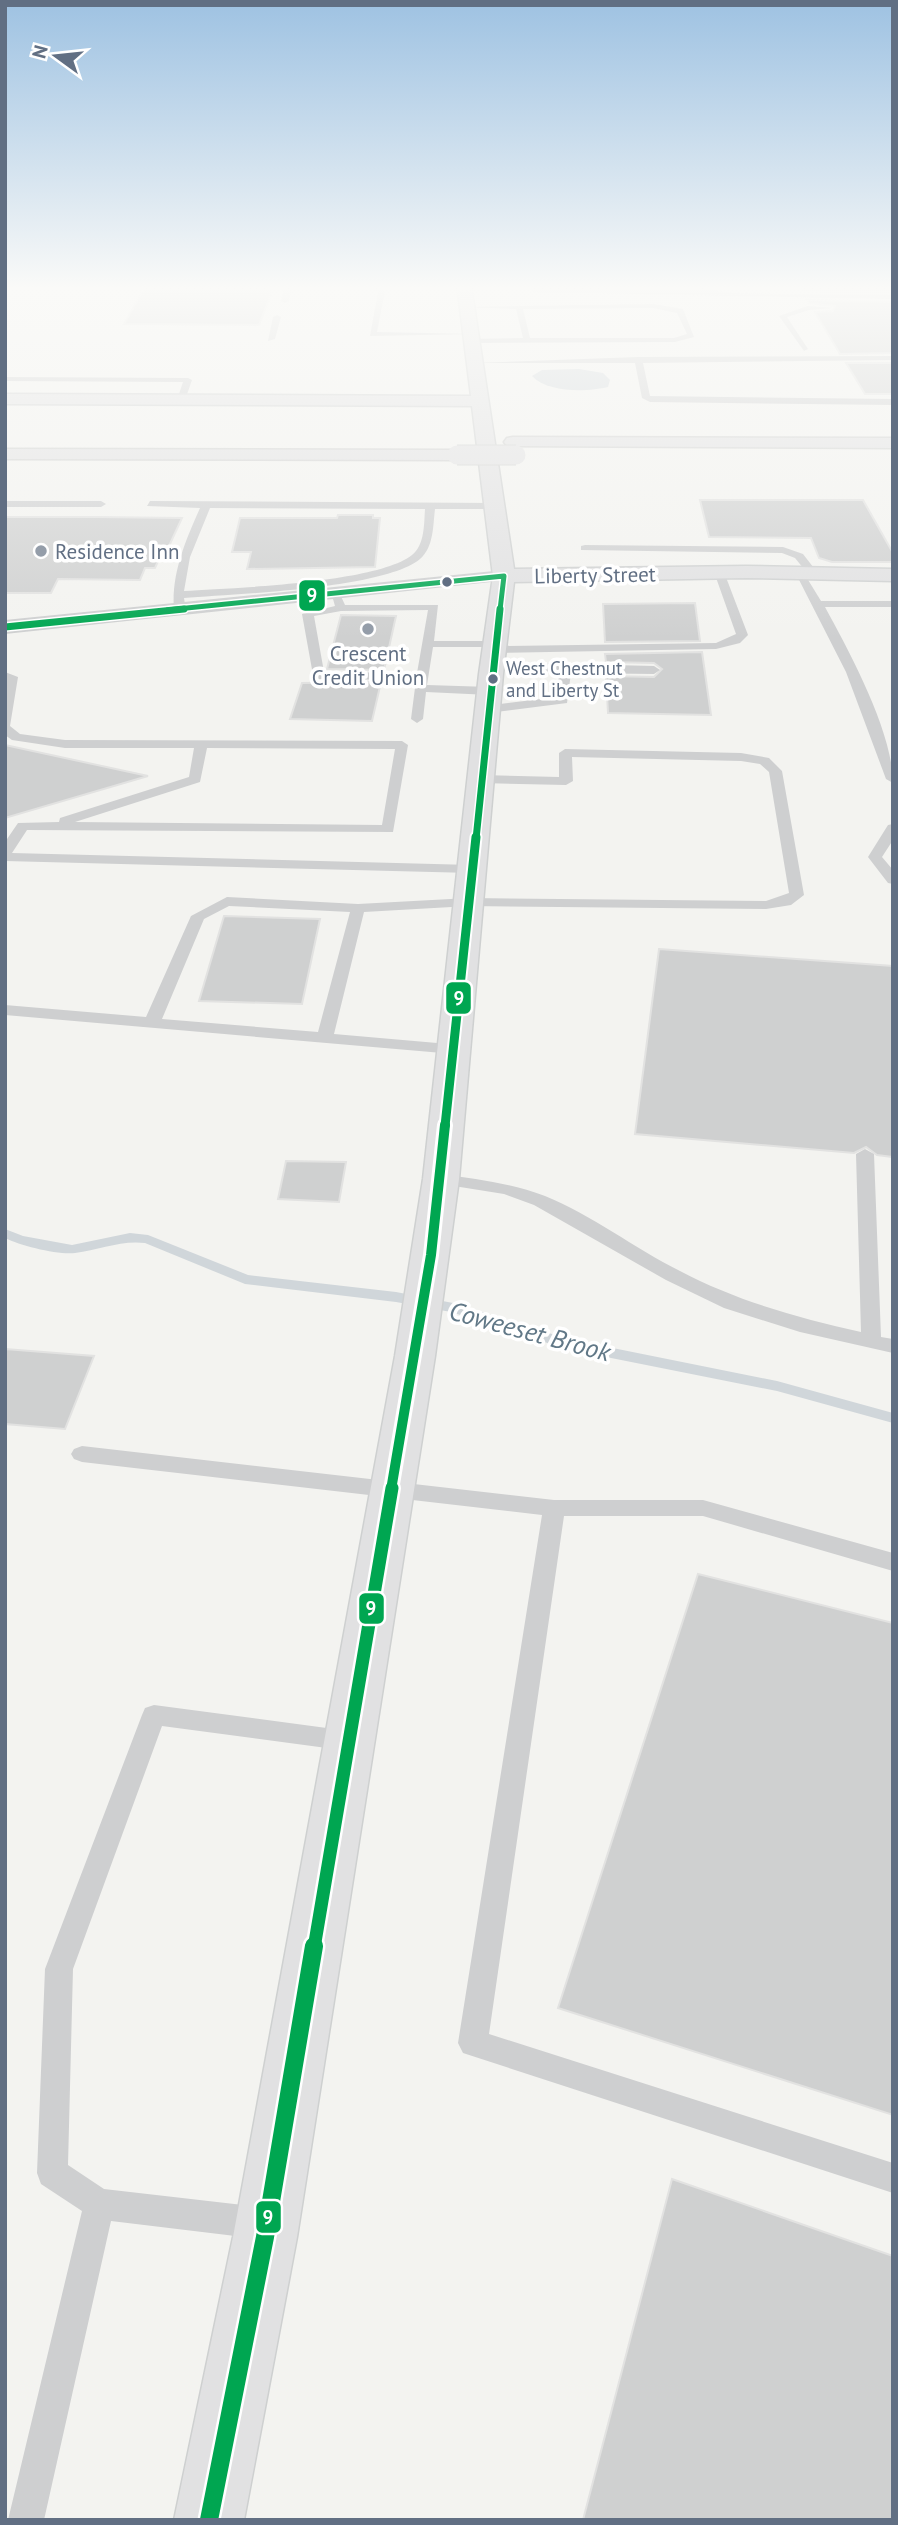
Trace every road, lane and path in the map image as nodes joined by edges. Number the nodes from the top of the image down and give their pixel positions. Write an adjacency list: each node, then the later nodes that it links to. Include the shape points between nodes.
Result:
1 (482, 403): 13 (main road)
2 (5, 442): 4 (main road)
3 (893, 443): 5 (main road)
4 (457, 449): 5 (main road, bridge); 6 (main road)
5 (514, 449): 7 (main road)
6 (5, 454)
7 (893, 457)
8 (5, 504): 9 (lane)
9 (101, 504)
10 (150, 504): 11 (lane)
11 (206, 505): 12 (lane); 20 (lane, via 178,572)
12 (430, 506): 13 (lane); 20 (lane, via 424,547 400,567)
13 (496, 506): 18 (main road)
14 (585, 548): 16 (lane, via 783,550 799,556)
15 (719, 572): 16 (main road, Liberty Street); 18 (main road, Liberty Street); 27 (lane, via 742,635 736,641)
16 (805, 572): 17 (main road, Liberty Street); 21 (lane)
17 (893, 575)
18 (504, 576): 19 (street, Liberty Street); 27 (main road)
19 (338, 601): 20 (street, Liberty Street); 24 (lane, via 434,607); 29 (lane, via 308,614 319,675)
20 (178, 603): 23 (street, Liberty Street)
21 (818, 604): 22 (lane); 35 (lane, via 860,689)
22 (893, 604)
23 (5, 627)
24 (428, 644): 27 (lane); 29 (lane)
25 (565, 669): 26 (lane); 27 (lane); 27 (lane, via 563,700)
26 (654, 670)
27 (492, 672): 29 (lane); 34 (main road)
28 (5, 675): 31 (lane, via 12,677)
29 (421, 683): 30 (lane)
30 (417, 719)
31 (5, 724)
32 (5, 729): 33 (lane, via 16,737 65,744)
33 (202, 742): 36 (lane, via 195,779); 36 (lane, via 402,745 388,829)
34 (481, 779): 39 (main road); 41 (lane, via 566,781 565,753 764,761 775,771 798,892 791,900 766,905)
35 (893, 779)
36 (49, 826): 38 (lane, via 23,826)
37 (893, 828): 40 (lane, via 875,857)
38 (5, 855): 39 (lane)
39 (472, 869): 41 (main road)
40 (893, 880)
41 (469, 901): 42 (lane); 46 (main road)
42 (358, 908): 44 (lane, via 227,901 198,916); 45 (lane)
43 (5, 1010): 44 (lane)
44 (152, 1023): 45 (lane)
45 (325, 1038): 46 (lane)
46 (454, 1049): 48 (main road)
47 (866, 1154): 49 (lane)
48 (441, 1180): 49 (lane, via 525,1195 731,1303 800,1325); 52 (main road)
49 (871, 1340): 50 (lane)
50 (893, 1346)
51 (82, 1454): 52 (lane)
52 (391, 1488): 53 (lane); 55 (main road)
53 (554, 1508): 54 (lane, via 703,1508); 56 (lane, via 473,2043)
54 (893, 1562)
55 (349, 1741): 57 (lane, via 153,1714 59,1969 52,2173); 58 (main road)
56 (893, 2178)
57 (99, 2204): 58 (lane); 59 (lane)
58 (267, 2224): 60 (main road)
59 (26, 2520)
60 (209, 2520)

